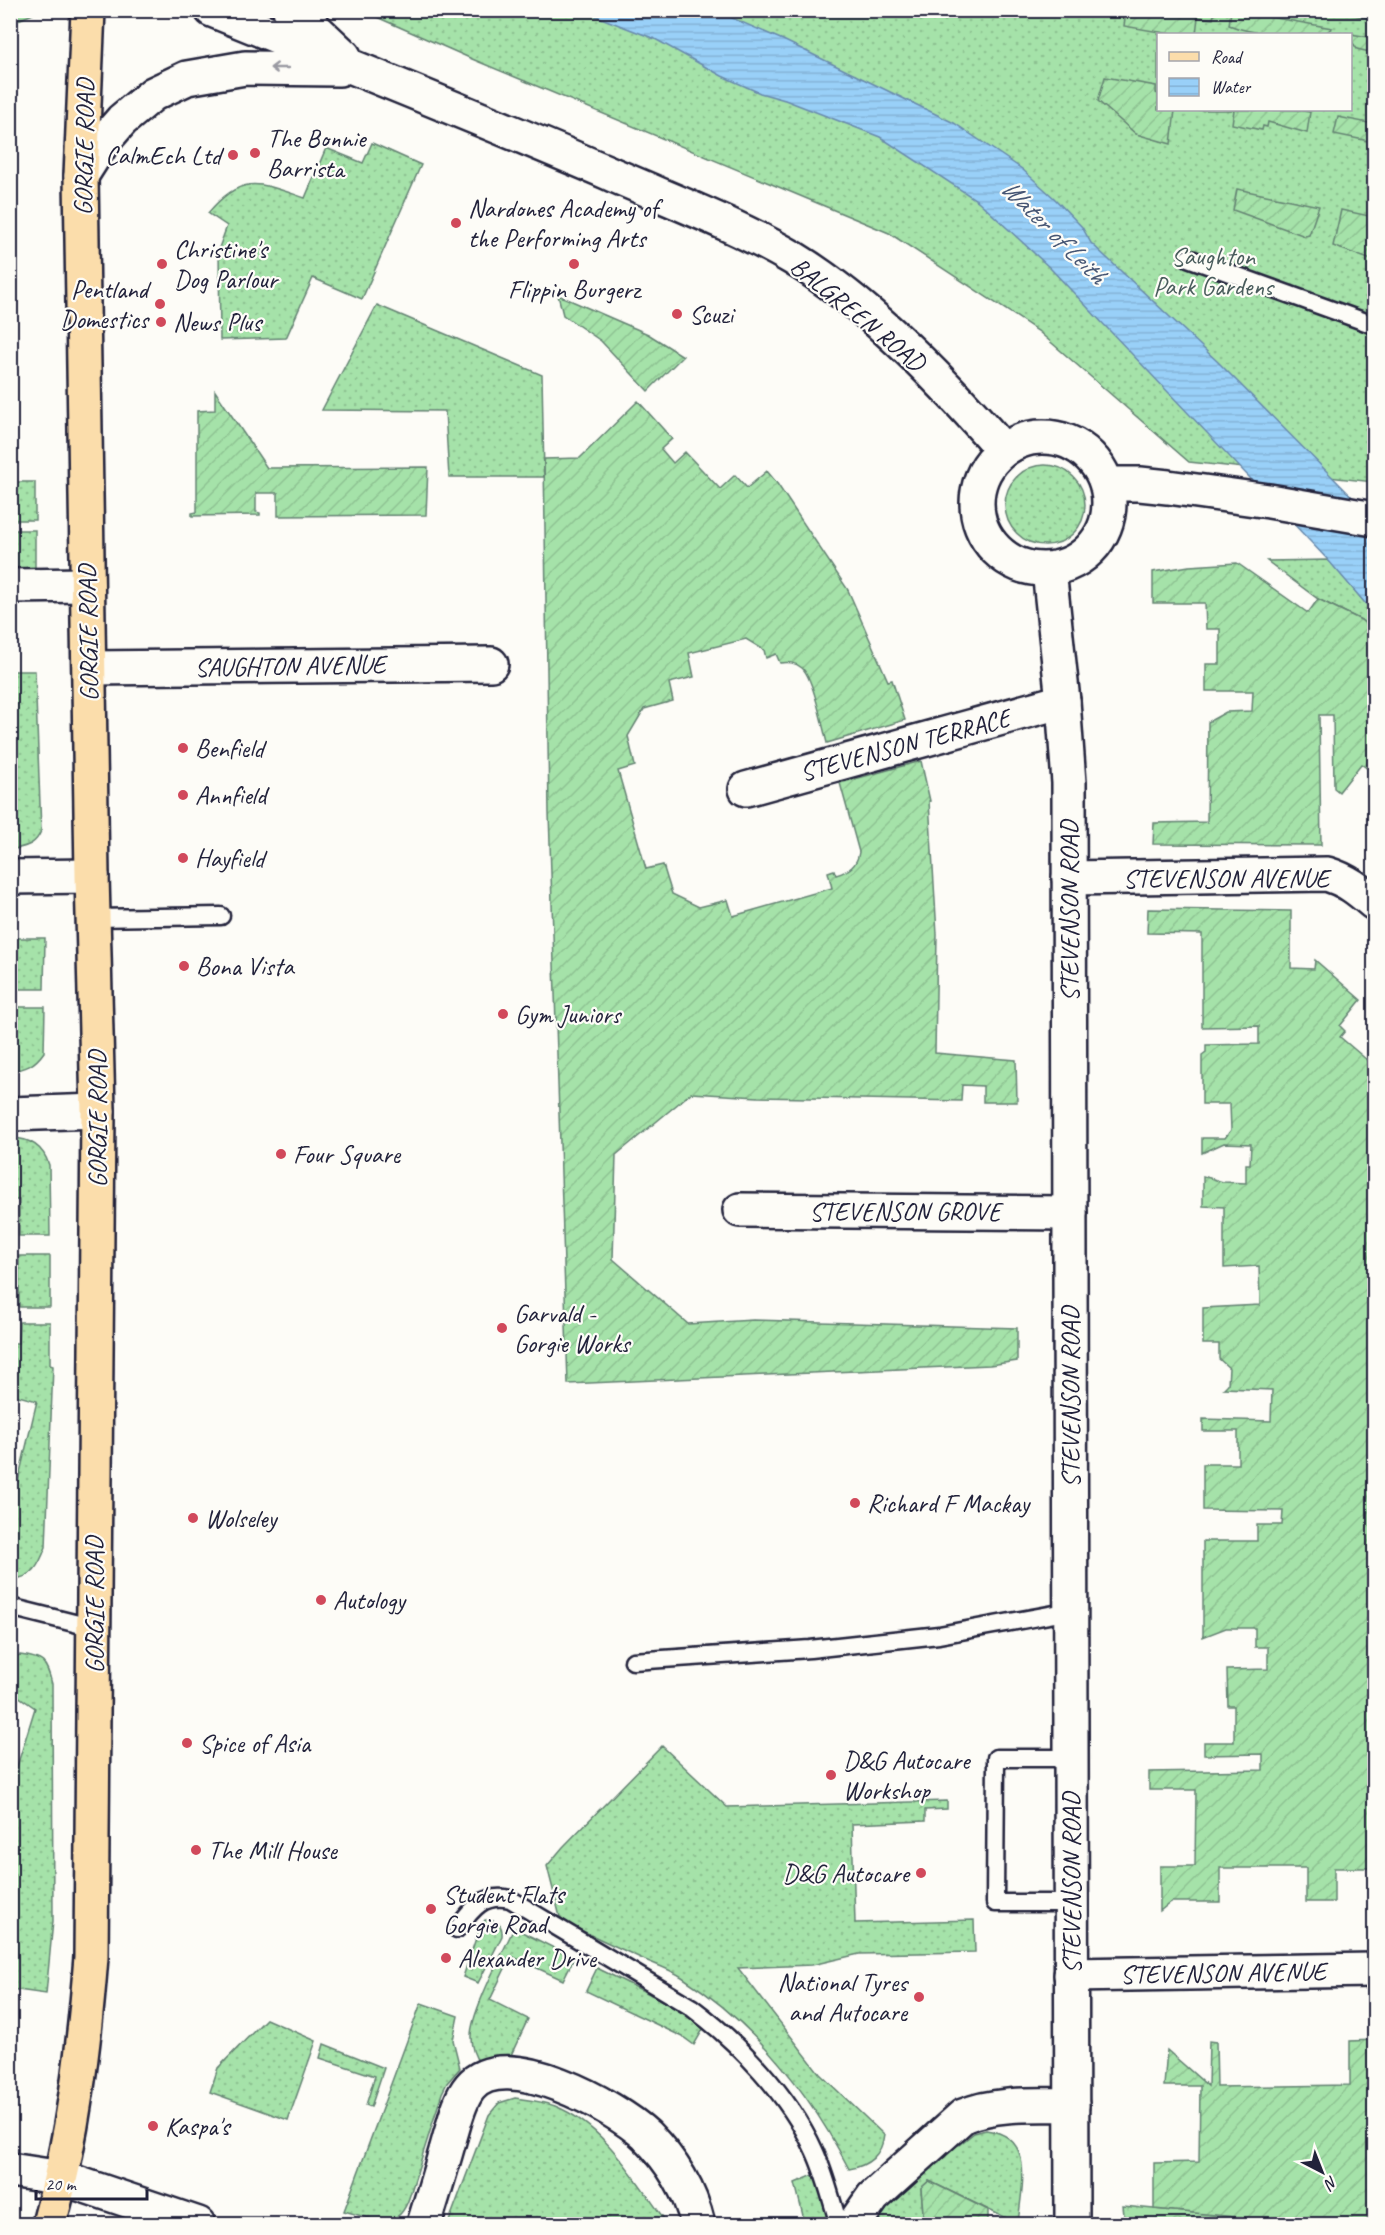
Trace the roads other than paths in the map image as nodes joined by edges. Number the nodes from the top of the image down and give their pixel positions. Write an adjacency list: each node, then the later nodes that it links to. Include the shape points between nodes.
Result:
1 (88, 10): 5 (main road, GORGIE ROAD)
2 (213, 10): 4 (street, BALGREEN ROAD)
3 (290, 10): 4 (street)
4 (358, 70): 5 (street, BALGREEN ROAD, one-way to 5, via 245,68 188,78 153,94 122,120); 8 (street, BALGREEN ROAD, via 741,231 794,259 834,286 929,370)
5 (81, 176): 12 (main road, GORGIE ROAD)
6 (1188, 258): 7 (lane)
7 (1374, 325)
8 (1003, 450): 9 (street, via 1036,437 1072,443 1100,467); 11 (street, via 980,481 978,519 985,537 1012,563)
9 (1107, 484): 10 (street, via 1140,484); 11 (street, via 1110,503 1099,541 1069,565)
10 (1374, 519)
11 (1049, 570): 16 (street, STEVENSON ROAD)
12 (87, 585): 13 (street); 15 (main road, GORGIE ROAD)
13 (10, 586)
14 (491, 664): 15 (street, SAUGHTON AVENUE)
15 (90, 668): 18 (main road, GORGIE ROAD)
16 (1063, 701): 17 (street, STEVENSON TERRACE); 20 (street, STEVENSON ROAD, via 1069,783)
17 (746, 789)
18 (92, 876): 19 (street); 23 (main road, GORGIE ROAD)
19 (10, 878)
20 (1069, 878): 21 (street, STEVENSON AVENUE, via 1327,874 1355,886); 27 (street, STEVENSON ROAD)
21 (1374, 903)
22 (221, 916): 23 (lane)
23 (93, 918): 24 (main road, GORGIE ROAD)
24 (98, 1111): 25 (street); 30 (main road, GORGIE ROAD)
25 (10, 1114)
26 (740, 1210): 27 (street, STEVENSON GROVE)
27 (1070, 1213): 29 (street, STEVENSON ROAD)
28 (10, 1607): 30 (lane)
29 (1071, 1611): 31 (lane, via 927,1636 810,1649); 32 (street, STEVENSON ROAD)
30 (94, 1628): 39 (main road, GORGIE ROAD, via 91,1957 80,2066)
31 (633, 1661)
32 (1071, 1758): 33 (street, STEVENSON ROAD); 33 (lane, via 996,1758 995,1903)
33 (1071, 1903): 36 (street, STEVENSON ROAD)
34 (456, 1929): 44 (lane, via 485,1899 510,1899 708,2020 759,2070 801,2126 821,2168)
35 (1374, 1970): 36 (street, STEVENSON AVENUE)
36 (1071, 1975): 37 (street, STEVENSON ROAD)
37 (1072, 2105): 45 (street, via 991,2108 963,2116 878,2192); 46 (street, STEVENSON ROAD)
38 (10, 2170): 39 (street)
39 (62, 2178): 40 (main road, GORGIE ROAD); 41 (street)
40 (49, 2224)
41 (198, 2224)
42 (424, 2224): 43 (street, via 468,2089 484,2077 507,2073 560,2085 630,2121 677,2172)
43 (698, 2224)
44 (839, 2224)
45 (854, 2224)
46 (1072, 2224)

